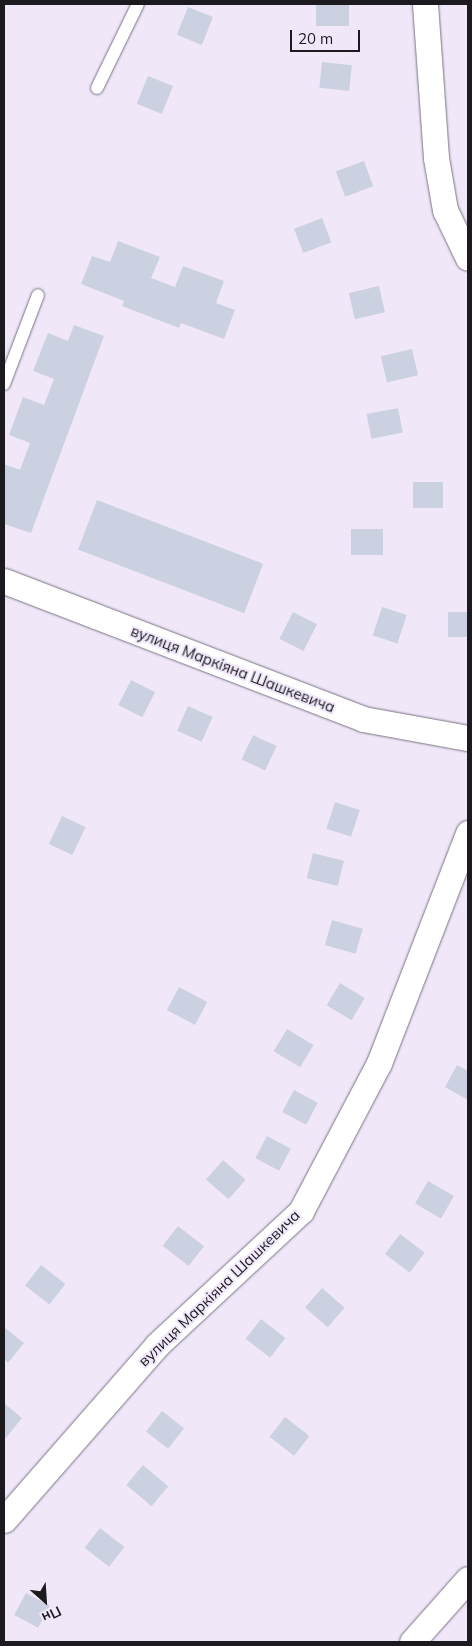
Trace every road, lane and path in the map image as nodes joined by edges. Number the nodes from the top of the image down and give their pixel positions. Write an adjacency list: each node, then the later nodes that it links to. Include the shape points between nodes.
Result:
1 (138, 4): 3 (lane)
2 (425, 4): 4 (street, via 436,158 445,210)
3 (97, 88)
4 (468, 258)
5 (38, 295): 6 (lane)
6 (4, 384)
7 (4, 581): 8 (street, вулиця Маркіяна Шашкевича, via 363,720)
8 (468, 738)
9 (468, 833): 10 (street, вулиця Маркіяна Шашкевича, via 379,1063 301,1211 157,1344)
10 (4, 1520)
11 (468, 1579): 12 (street)
12 (412, 1642)

